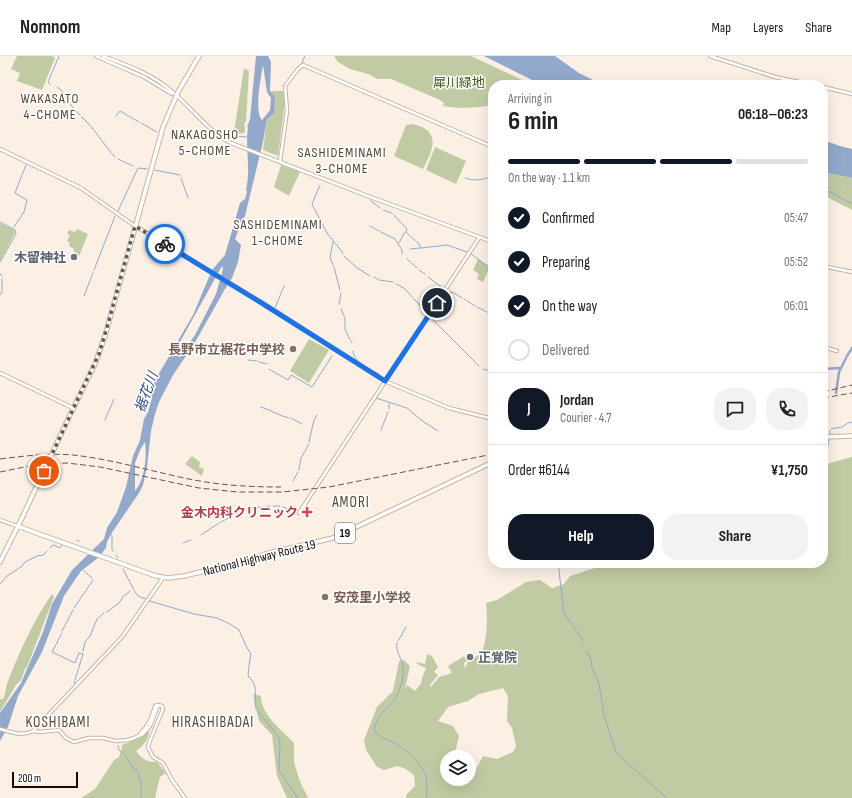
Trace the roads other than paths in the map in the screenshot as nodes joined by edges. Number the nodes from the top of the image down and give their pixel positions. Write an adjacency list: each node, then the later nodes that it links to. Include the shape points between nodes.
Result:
1 (96, 56): 8 (street, via 144,77)
2 (103, 56): 8 (street, via 152,77)
3 (200, 56): 8 (highway)
4 (710, 56): 5 (street)
5 (789, 80)
6 (828, 88): 7 (street)
7 (852, 94)
8 (176, 96): 11 (street, via 213,131 231,143); 12 (highway, via 161,133)
9 (488, 144): 11 (street, via 303,66 285,86 287,111)
10 (0, 149): 12 (street, via 81,188)
11 (279, 161): 13 (street)
12 (135, 226): 20 (street); 21 (highway, via 105,336)
13 (479, 238): 14 (street); 20 (street)
14 (488, 241)
15 (828, 267): 16 (street)
16 (852, 272)
17 (828, 348): 18 (street)
18 (837, 351)
19 (0, 373): 21 (street)
20 (385, 381): 22 (street, via 449,408); 26 (street)
21 (74, 409): 28 (highway, bridge)
22 (488, 418)
23 (852, 436): 24 (highway)
24 (828, 437)
25 (488, 464): 30 (highway, National Highway Route 19 / 19, via 333,538 201,572)
26 (299, 513)
27 (0, 520): 28 (street)
28 (18, 526): 29 (highway); 30 (highway, National Highway Route 19 / 19)
29 (0, 562)
30 (163, 578): 32 (street, via 122,637)
31 (0, 729): 32 (street, via 23,735)
32 (33, 731): 33 (street, via 58,730 74,742 89,738 128,740 138,736 146,728 155,706 162,706 149,742 149,751 163,763)
33 (185, 798)

